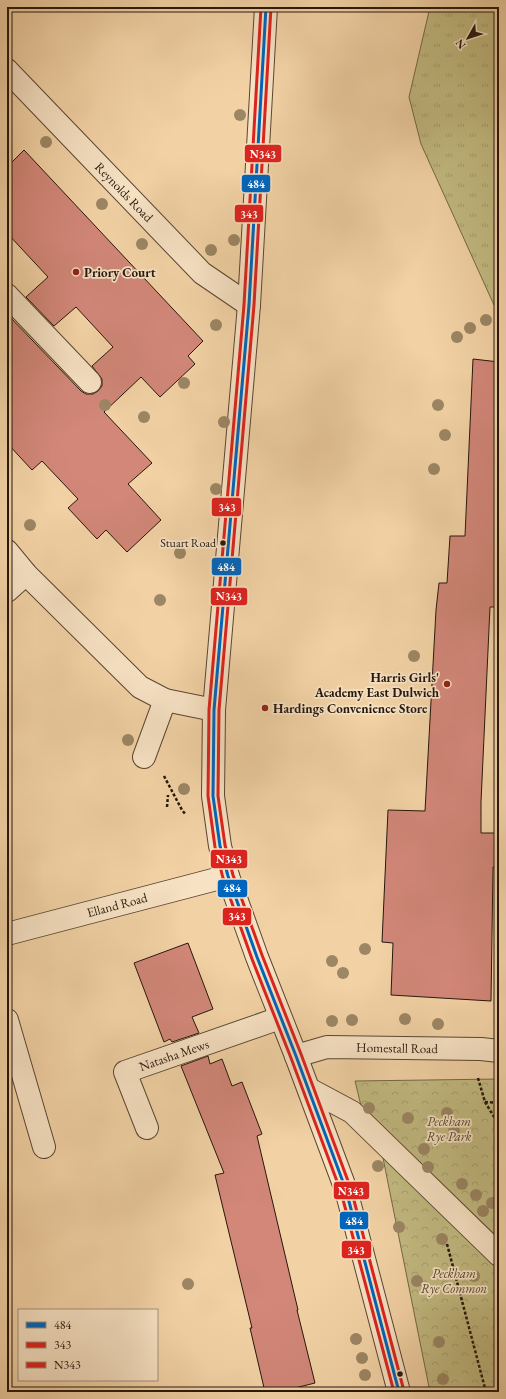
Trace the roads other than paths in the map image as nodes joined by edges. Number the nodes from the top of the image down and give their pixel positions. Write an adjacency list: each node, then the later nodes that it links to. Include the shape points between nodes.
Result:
1 (266, 7): 4 (street)
2 (7, 70): 4 (street, Reynolds Road, via 202,273)
3 (7, 294): 5 (street)
4 (249, 305): 10 (street)
5 (90, 382)
6 (7, 551): 7 (street)
7 (26, 574): 8 (street); 9 (street, via 140,687)
8 (7, 591)
9 (165, 700): 10 (street); 11 (street)
10 (214, 710): 12 (street, via 213,796 220,846)
11 (144, 757)
12 (228, 876): 13 (street, Elland Road); 14 (street)
13 (7, 934)
14 (280, 1018): 17 (street); 19 (street, Natasha Mews, via 125,1072)
15 (7, 1020): 20 (street)
16 (490, 1050): 17 (street, Homestall Road, via 327,1047)
17 (296, 1056): 18 (street)
18 (309, 1089): 21 (street, via 352,1112); 22 (street, via 346,1190)
19 (146, 1128)
20 (44, 1147)
21 (499, 1255)
22 (399, 1392)

